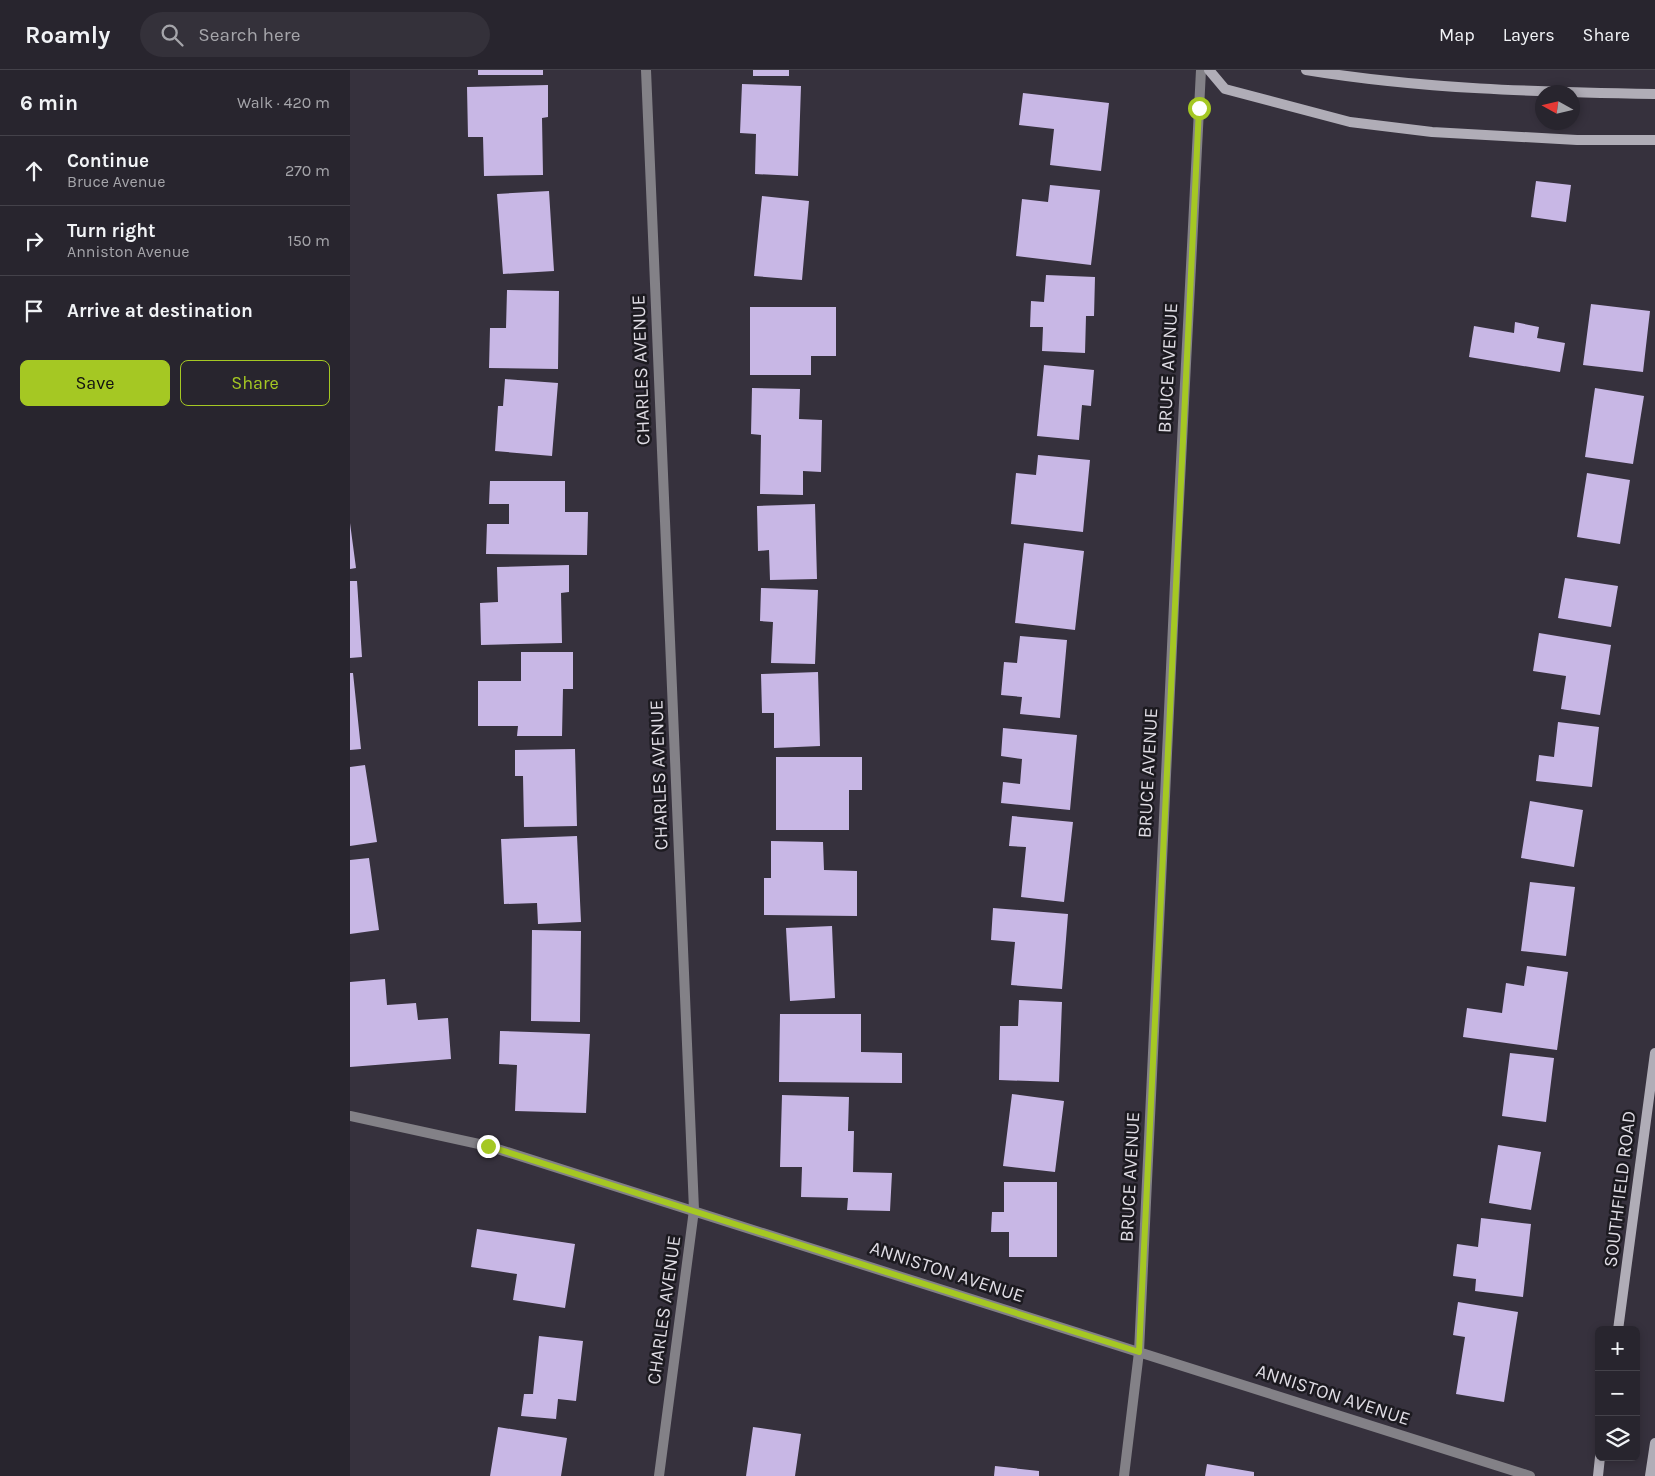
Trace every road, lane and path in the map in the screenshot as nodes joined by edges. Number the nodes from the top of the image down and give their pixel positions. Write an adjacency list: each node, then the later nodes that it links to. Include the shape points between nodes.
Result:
1 (646, 70): 9 (street, CHARLES AVENUE)
2 (1201, 70): 11 (street, BRUCE AVENUE)
3 (1210, 70): 6 (main road, via 1226,89 1350,122 1451,133 1577,140)
4 (1306, 70): 5 (main road, via 1367,80 1531,92)
5 (1655, 94)
6 (1655, 140)
7 (1655, 1058): 10 (main road, SOUTHFIELD ROAD)
8 (350, 1116): 9 (street, ANNISTON AVENUE, via 488,1146)
9 (694, 1210): 11 (street, ANNISTON AVENUE); 14 (street, CHARLES AVENUE)
10 (1619, 1326)
11 (1139, 1352): 15 (street, BRUCE AVENUE); 16 (street, ANNISTON AVENUE)
12 (1655, 1443): 18 (main road)
13 (1600, 1461): 17 (main road)
14 (659, 1476)
15 (1124, 1476)
16 (1530, 1476)
17 (1598, 1476)
18 (1650, 1476)

